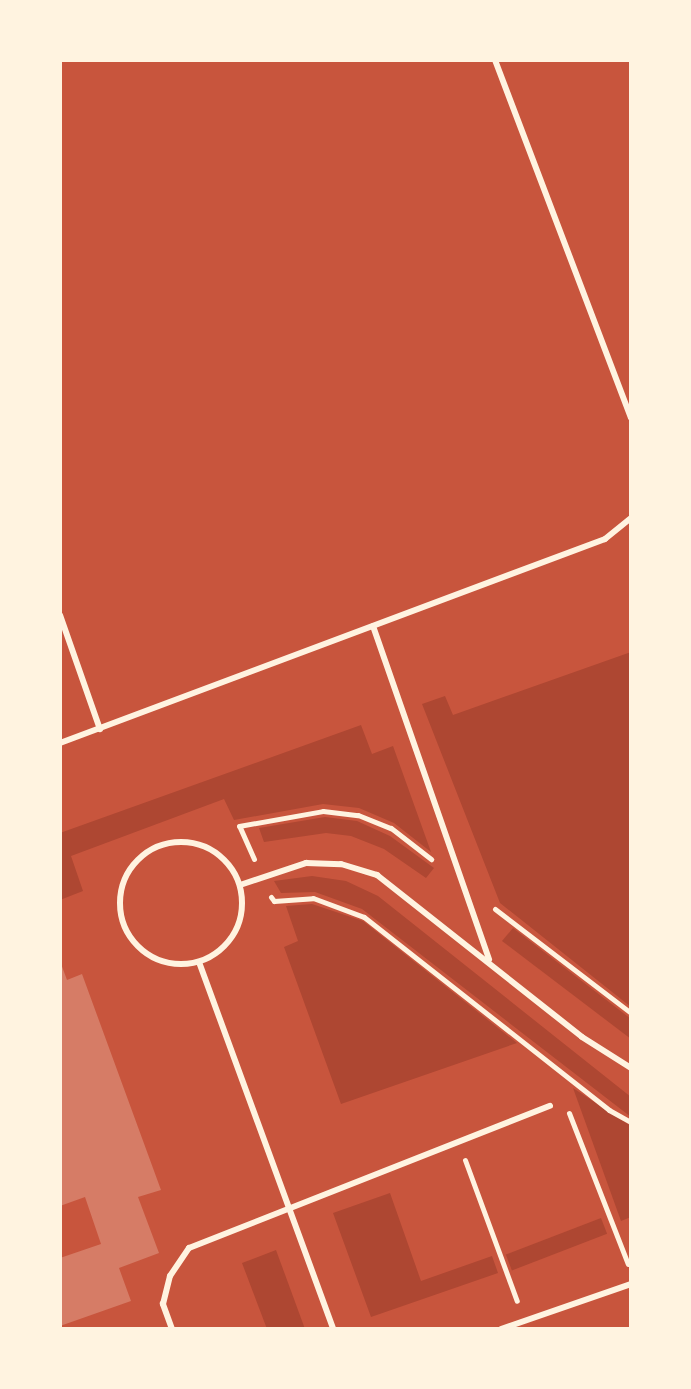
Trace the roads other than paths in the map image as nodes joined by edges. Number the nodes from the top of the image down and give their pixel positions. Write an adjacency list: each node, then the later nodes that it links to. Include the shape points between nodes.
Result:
1 (495, 60): 2 (lane)
2 (631, 418)
3 (631, 518): 5 (lane, via 605,539)
4 (60, 615): 6 (lane)
5 (373, 626): 6 (lane); 9 (lane)
6 (100, 729): 7 (lane)
7 (60, 743)
8 (240, 885): 9 (lane, via 306,863 360,868 393,884); 10 (lane, via 240,923 230,940); 10 (lane, via 218,853 182,841 162,843 131,865 119,901 130,938 161,961)
9 (490, 961): 11 (lane, via 582,1037)
10 (199, 962): 13 (lane)
11 (631, 1068)
12 (550, 1106): 13 (lane)
13 (288, 1208): 15 (lane, via 189,1248 170,1276 163,1304); 16 (lane)
14 (631, 1284): 17 (lane)
15 (172, 1329)
16 (333, 1329)
17 (501, 1329)

